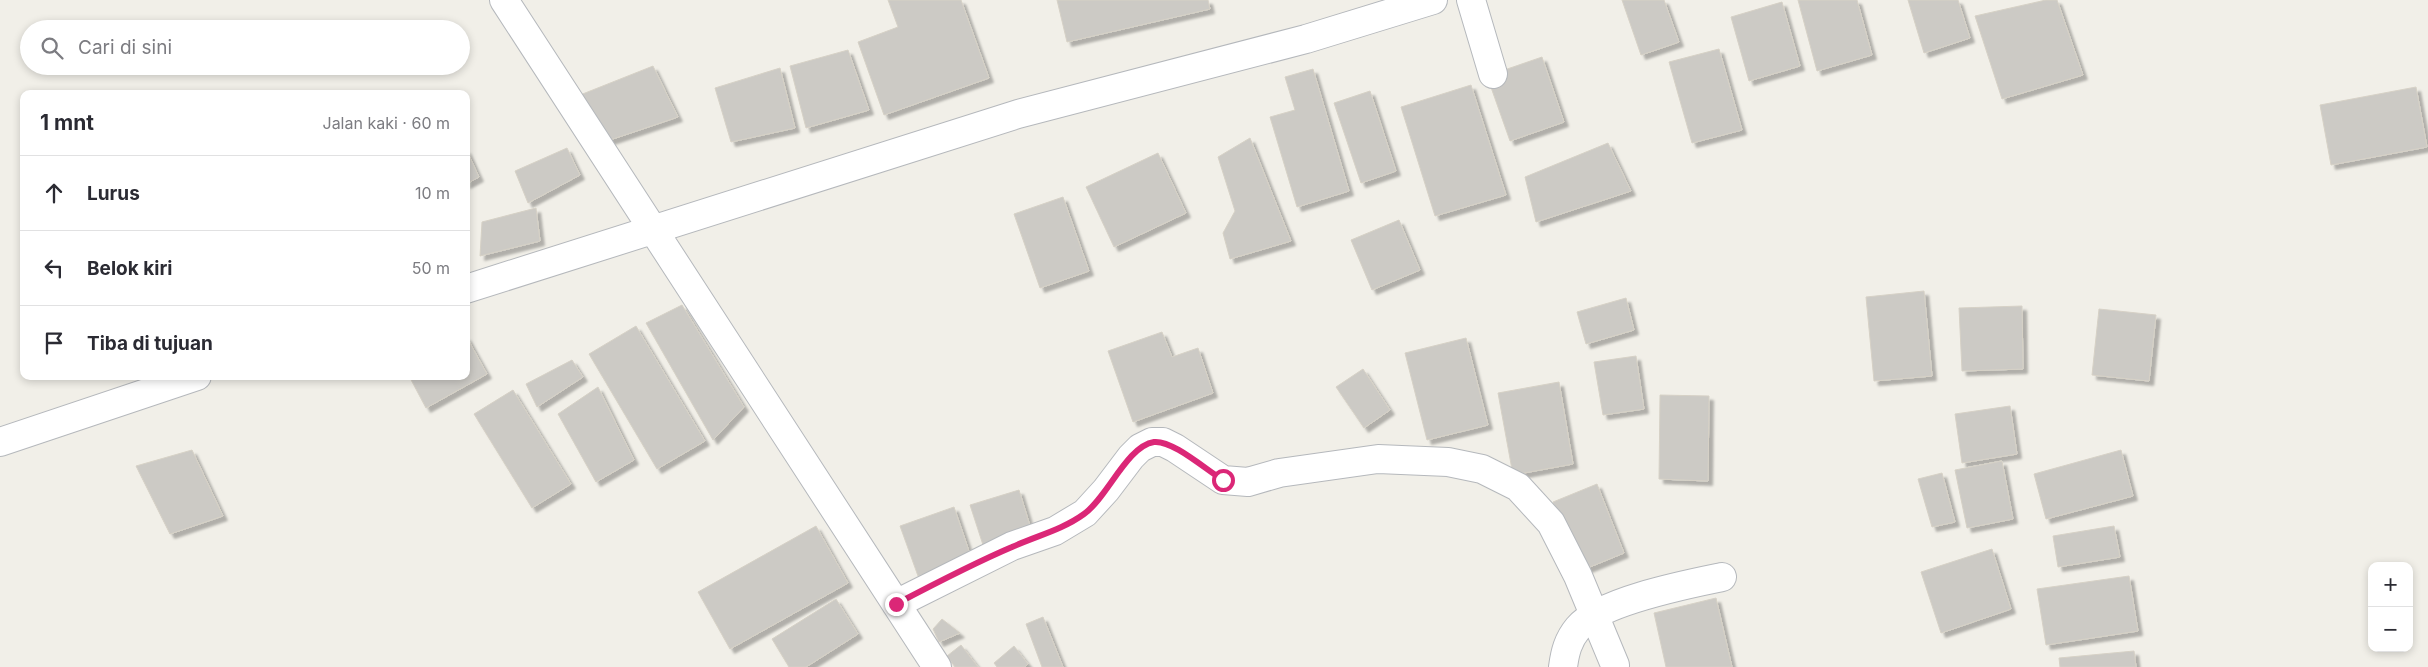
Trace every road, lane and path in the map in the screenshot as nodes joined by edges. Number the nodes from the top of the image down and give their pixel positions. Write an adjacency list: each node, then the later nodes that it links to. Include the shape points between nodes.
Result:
1 (504, 0): 5 (street)
2 (1433, 0): 5 (street, via 1306,39 1018,114)
3 (1471, 0): 4 (street)
4 (1493, 74)
5 (655, 230): 6 (street); 10 (street)
6 (470, 288)
7 (186, 380): 8 (street)
8 (0, 442)
9 (1722, 577): 11 (street, via 1652,592)
10 (896, 604): 11 (street, via 1012,546 1055,531 1085,513 1140,448 1152,442 1163,442 1223,480 1248,482 1279,473 1378,459 1448,462 1482,469 1518,487 1551,523); 13 (street)
11 (1595, 615): 12 (street); 14 (street, via 1578,627 1566,648)
12 (1615, 665)
13 (937, 667)
14 (1564, 667)

